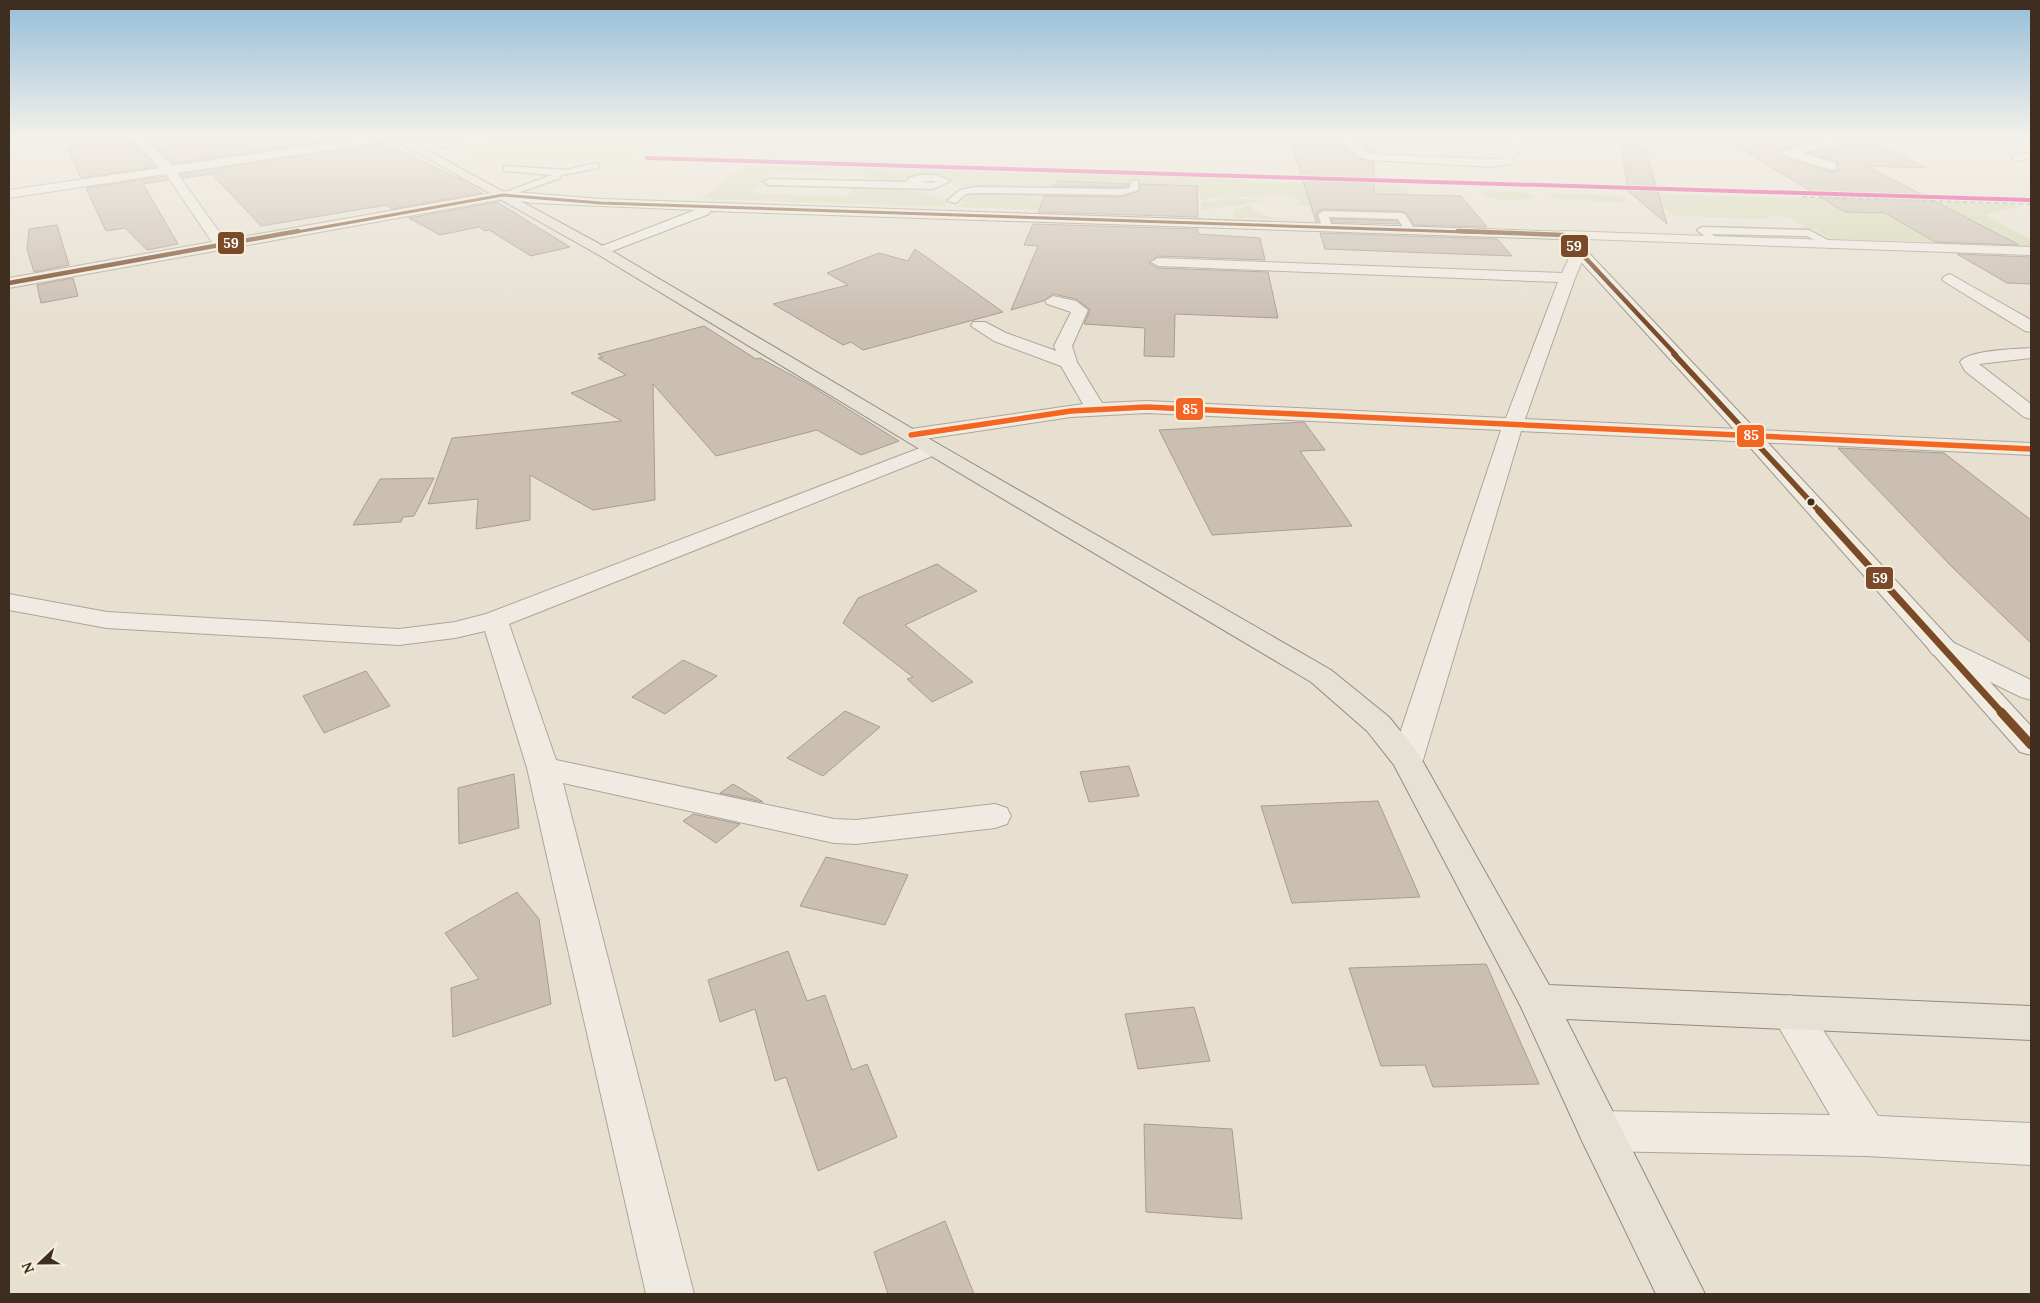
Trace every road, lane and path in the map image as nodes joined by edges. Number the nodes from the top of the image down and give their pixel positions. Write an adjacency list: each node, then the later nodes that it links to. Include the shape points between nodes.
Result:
1 (189, 198): 10 (street)
2 (488, 198): 10 (street)
3 (508, 198): 11 (main road)
4 (535, 198): 7 (street)
5 (943, 198): 8 (lane)
6 (959, 198): 8 (lane)
7 (715, 207): 8 (street); 11 (street)
8 (951, 208): 9 (street)
9 (1564, 235): 12 (street); 13 (street)
10 (222, 246): 17 (street)
11 (602, 251): 27 (main road)
12 (1580, 252): 15 (street); 26 (street)
13 (2031, 252)
14 (1158, 262): 15 (street)
15 (1567, 278): 25 (street)
16 (1950, 279): 20 (street)
17 (9, 283)
18 (1053, 301): 22 (street, via 1070,304 1080,310 1063,342)
19 (979, 326): 22 (street)
20 (2031, 327)
21 (2031, 353): 24 (street, via 1969,362 1971,367)
22 (1068, 362): 23 (street)
23 (1095, 409): 25 (street, via 1147,407); 27 (street)
24 (2031, 413)
25 (1513, 425): 26 (street); 34 (street)
26 (1750, 434): 28 (street); 31 (street)
27 (922, 442): 30 (street); 34 (main road, via 1321,676 1378,724)
28 (2031, 450)
29 (9, 602): 30 (street, via 107,620 399,637 455,630)
30 (495, 620): 35 (street)
31 (1942, 648): 32 (street); 33 (street)
32 (2031, 691)
33 (2031, 744)
34 (1407, 760): 37 (main road)
35 (543, 768): 36 (street, via 834,830 856,832); 43 (street)
36 (995, 816)
37 (1538, 1001): 38 (main road); 40 (main road)
38 (1790, 1012): 39 (main road); 41 (street)
39 (2031, 1023)
40 (1599, 1131): 41 (street); 44 (main road)
41 (1866, 1136): 42 (street)
42 (2031, 1144)
43 (670, 1294)
44 (1681, 1294)

